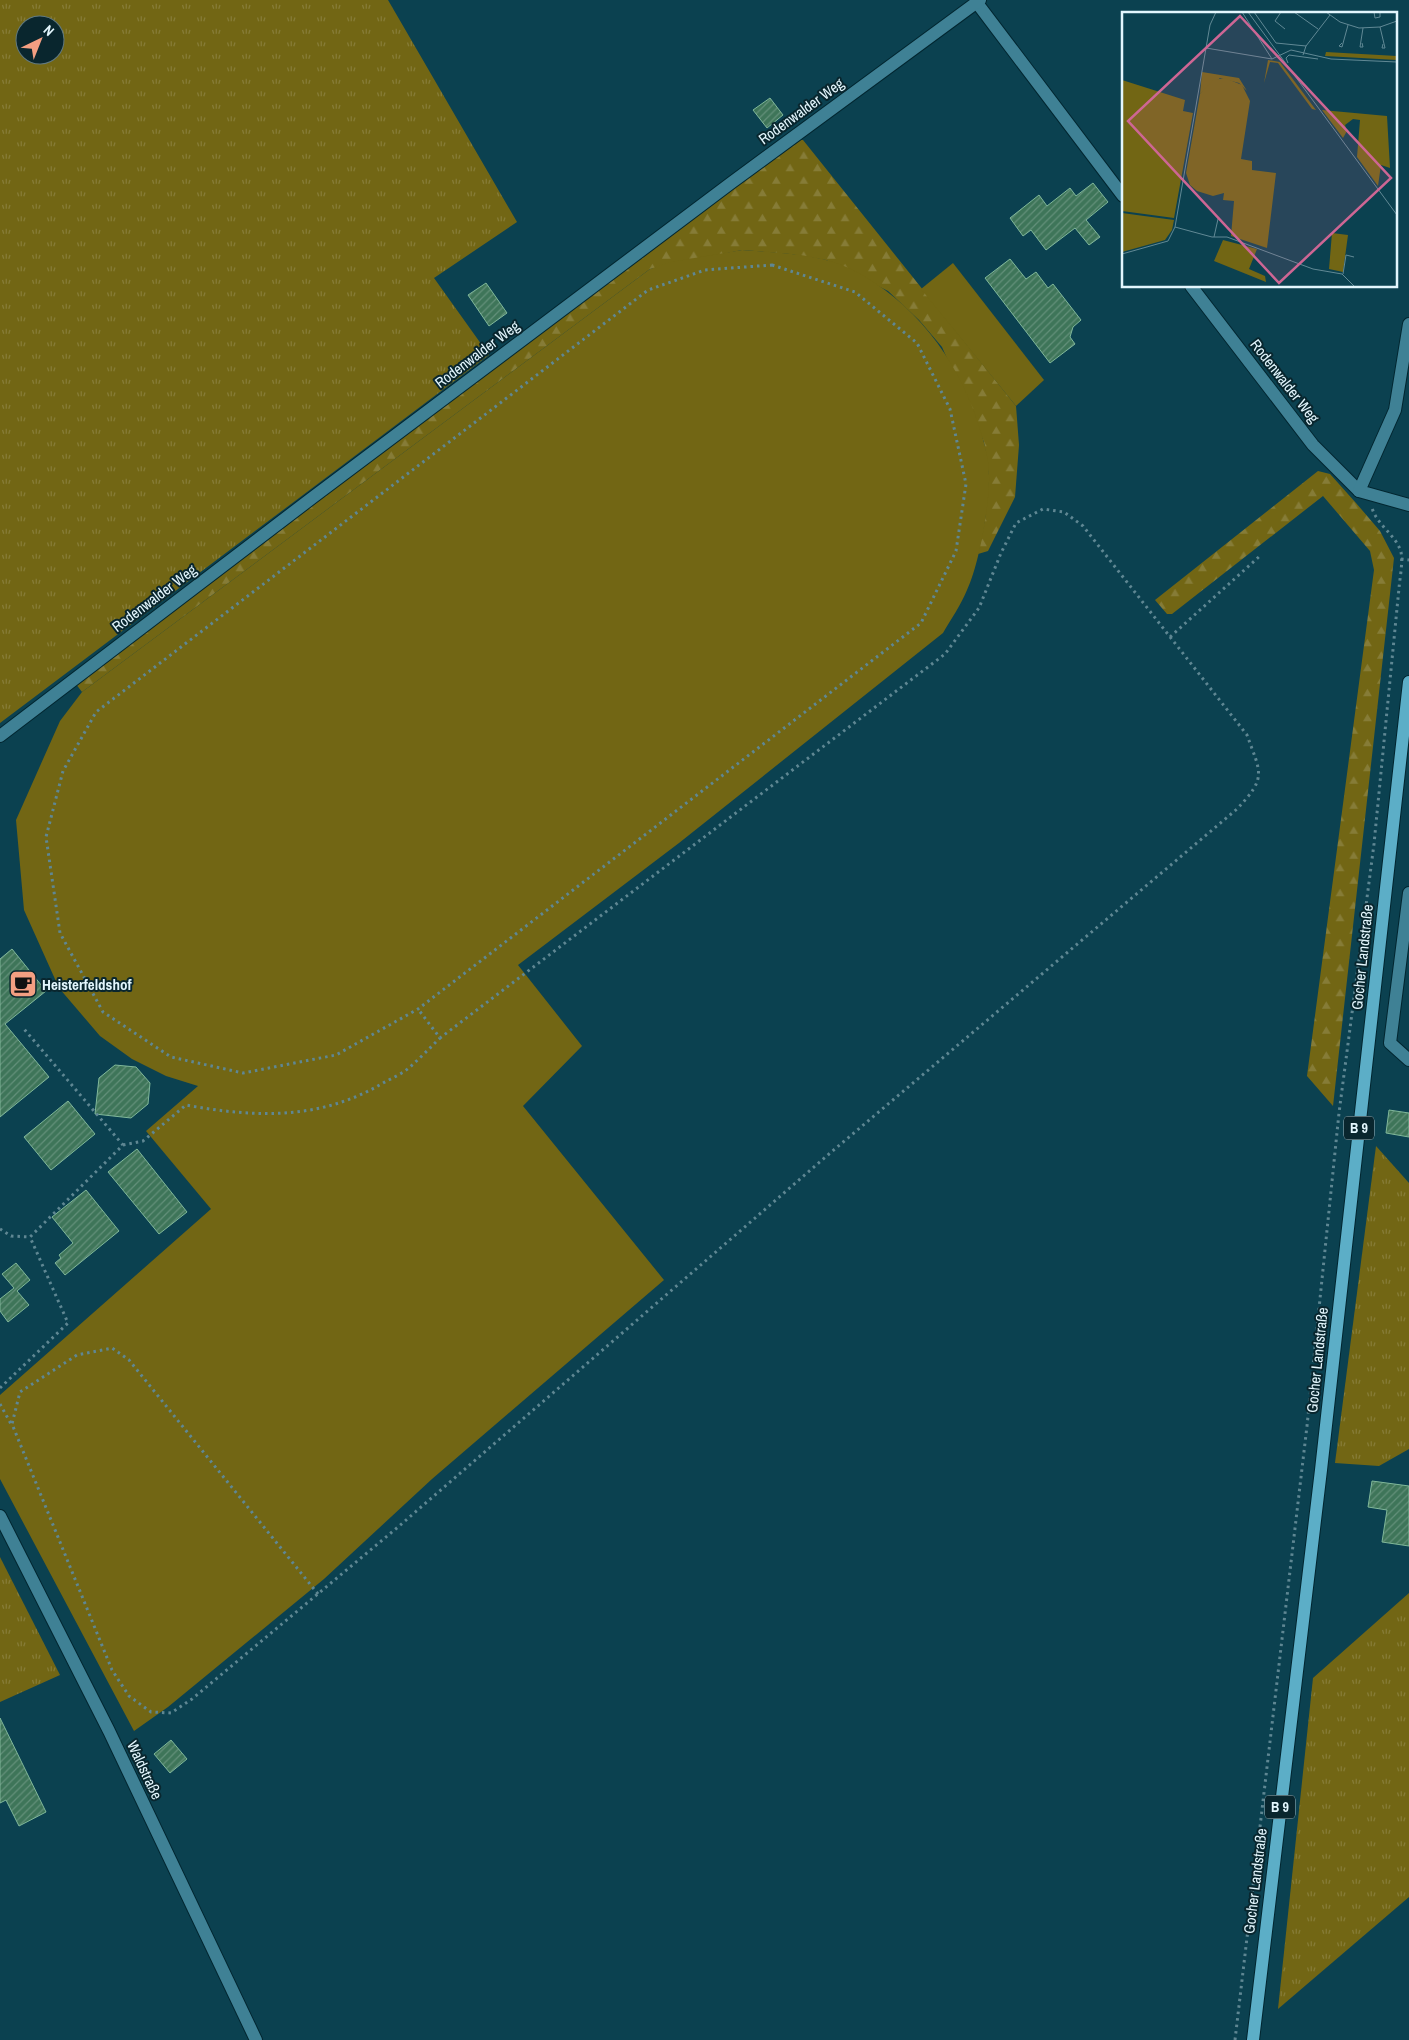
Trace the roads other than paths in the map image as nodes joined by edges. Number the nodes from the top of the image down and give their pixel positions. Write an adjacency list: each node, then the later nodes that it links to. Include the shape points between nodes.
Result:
1 (978, 1): 2 (street, Rodenwalder Weg); 8 (street, Rodenwalder Weg, via 731,183)
2 (1122, 195)
3 (1193, 288): 5 (street, Rodenwalder Weg, via 1313,445)
4 (1409, 324): 5 (street, via 1395,410)
5 (1359, 491): 6 (street)
6 (1409, 505)
7 (1409, 682): 13 (main road, Gocher Landstraße / B 9)
8 (0, 736)
9 (1409, 893): 10 (street, via 1390,1043)
10 (1409, 1060)
11 (0, 1516): 12 (street, Waldstraße, via 109,1731)
12 (256, 2040)
13 (1253, 2040)

